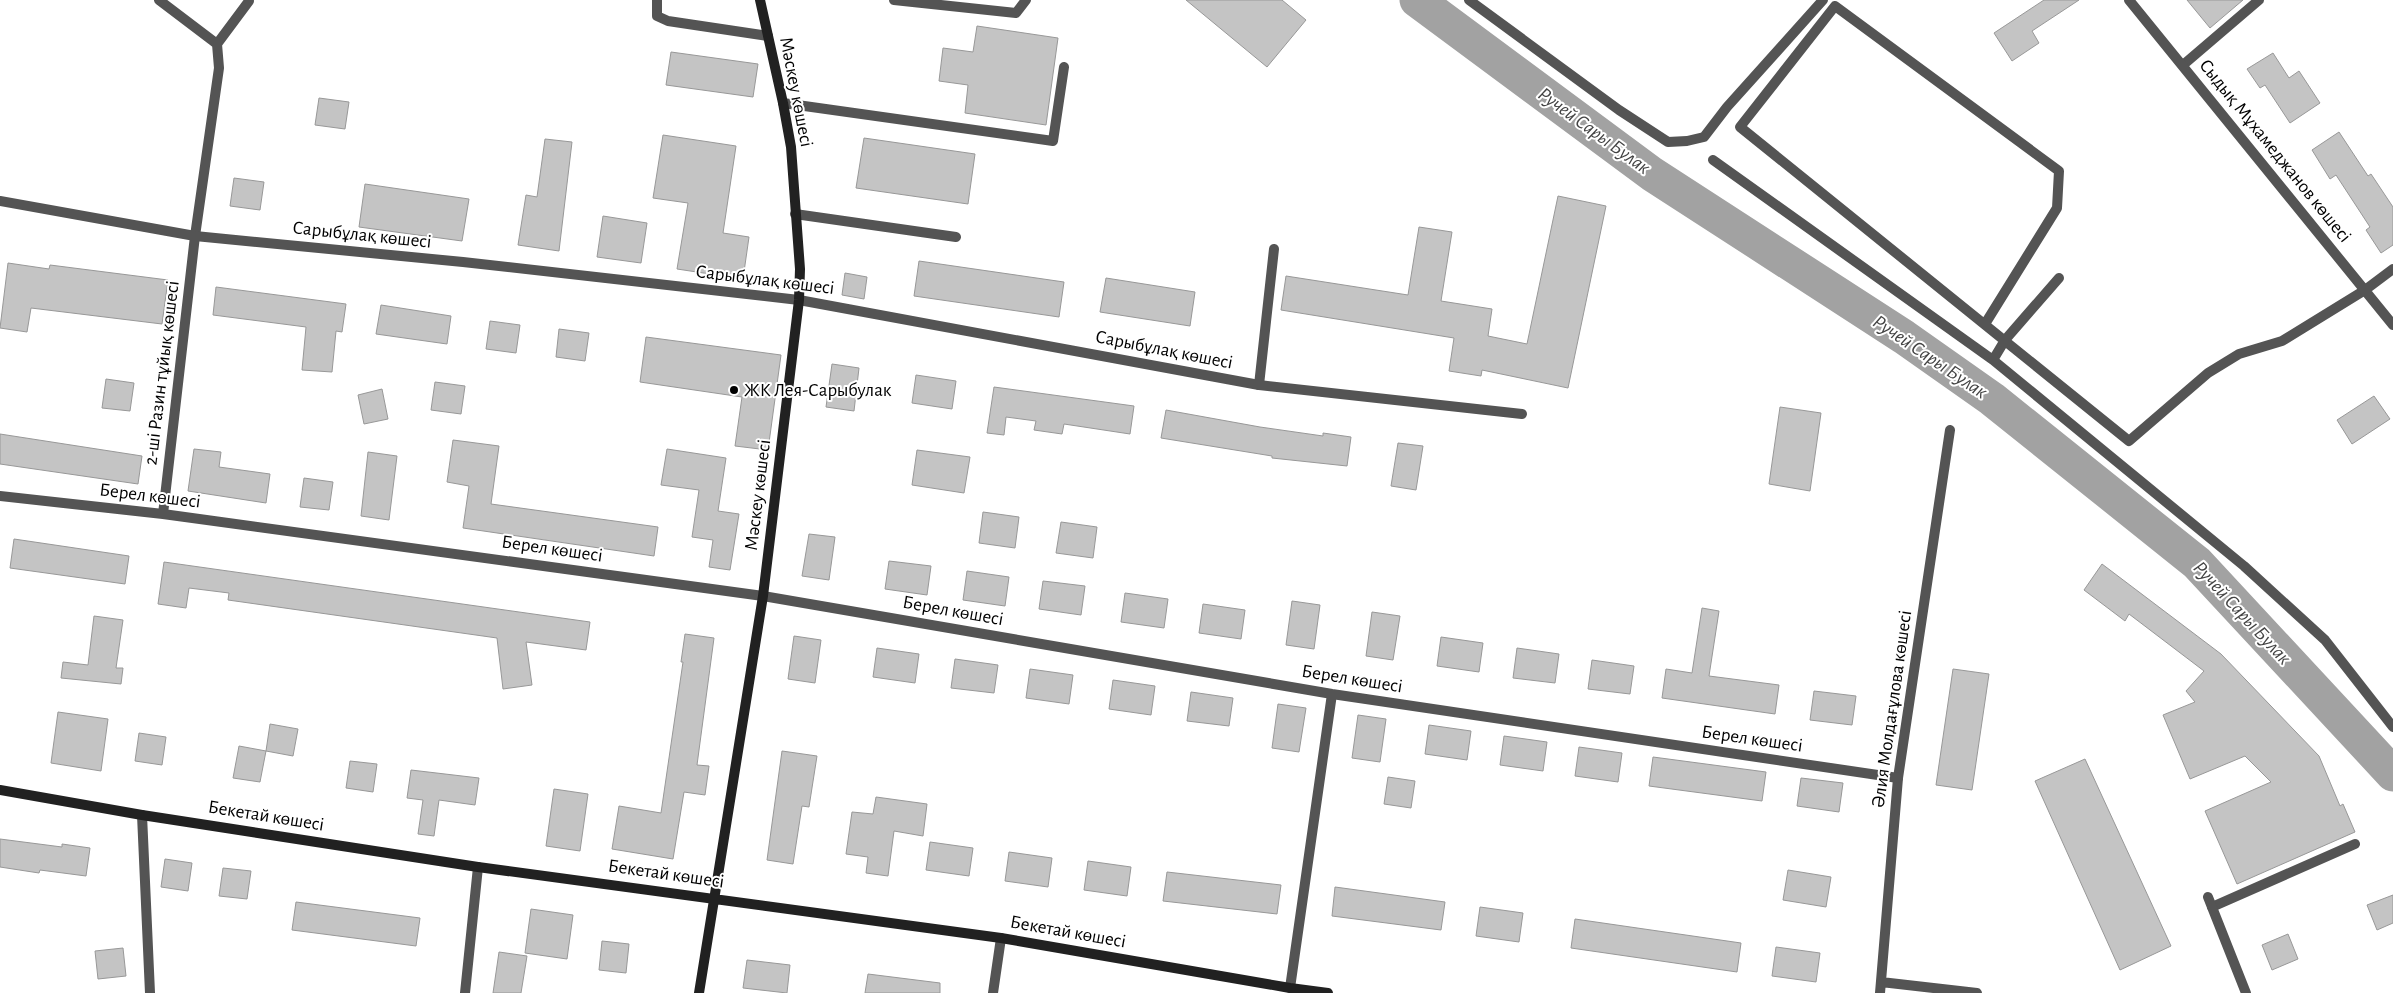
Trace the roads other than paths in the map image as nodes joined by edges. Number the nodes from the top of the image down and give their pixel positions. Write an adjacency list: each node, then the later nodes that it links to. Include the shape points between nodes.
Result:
1 (159, 0): 12 (street)
2 (657, 0): 11 (street, via 657,16 668,21)
3 (760, 0): 11 (street, Мәскеу көшесі)
4 (894, 0): 5 (street, via 1016,13)
5 (1026, 0)
6 (1469, 0): 7 (street, via 1668,142 1687,142 1704,137)
7 (1823, 0)
8 (2130, 0): 13 (street, Сыдық Мұхамеджанов көшесі)
9 (2259, 0): 13 (street)
10 (249, 1): 12 (street)
11 (768, 36): 15 (street, Мәскеу көшесі)
12 (217, 44): 19 (street, 2-ші Разин тұйық көшесі, via 219,68)
13 (2183, 65): 24 (street, Сыдық Мұхамеджанов көшесі)
14 (1064, 67): 15 (street, via 1053,141)
15 (783, 104): 18 (street, Мәскеу көшесі, via 791,147)
16 (1713, 160): 29 (street)
17 (0, 201): 19 (street, Сарыбұлақ көшесі)
18 (795, 214): 20 (street); 25 (street, Мәскеу көшесі)
19 (195, 236): 25 (street, Сарыбұлақ көшесі); 34 (street, 2-ші Разин тұйық көшесі)
20 (956, 237)
21 (1274, 249): 30 (street)
22 (2393, 269): 24 (street)
23 (2059, 278): 28 (street)
24 (2365, 290): 27 (street, Сыдық Мұхамеджанов көшесі); 28 (street, via 2282,341 2238,354 2208,372 2129,441)
25 (799, 300): 30 (street, Сарыбұлақ көшесі); 35 (street, Мәскеу көшесі)
26 (1985, 324): 26 (street, via 1740,127 1835,6 2060,171 2057,208); 28 (street)
27 (2393, 324)
28 (2006, 340): 29 (street)
29 (1993, 360): 37 (street, via 2244,566 2324,640)
30 (1258, 385): 31 (street, Сарыбұлақ көшесі)
31 (1522, 414)
32 (1950, 430): 38 (street, Әлия Молдағұлова көшесі)
33 (0, 496): 34 (street, Берел көшесі)
34 (163, 514): 35 (street, Берел көшесі)
35 (763, 596): 36 (street, Берел көшесі); 43 (street, Мәскеу көшесі)
36 (1332, 694): 38 (street, Берел көшесі); 48 (street)
37 (2393, 727)
38 (1898, 778): 47 (street, Әлия Молдағұлова көшесі)
39 (0, 790): 40 (street, Бекетай көшесі)
40 (142, 815): 42 (street, Бекетай көшесі); 49 (street)
41 (2355, 844): 45 (street)
42 (478, 867): 43 (street, Бекетай көшесі); 50 (street)
43 (714, 897): 46 (street, Бекетай көшесі); 51 (street, Мәскеу көшесі)
44 (2208, 897): 45 (street)
45 (2212, 907): 56 (street)
46 (1001, 938): 48 (street, Бекетай көшесі); 52 (street)
47 (1881, 982): 54 (street, Әлия Молдағұлова көшесі); 55 (street)
48 (1290, 988): 53 (street, Бекетай көшесі)
49 (150, 993)
50 (465, 993)
51 (699, 993)
52 (993, 993)
53 (1328, 993)
54 (1880, 993)
55 (1977, 993)
56 (2246, 993)

